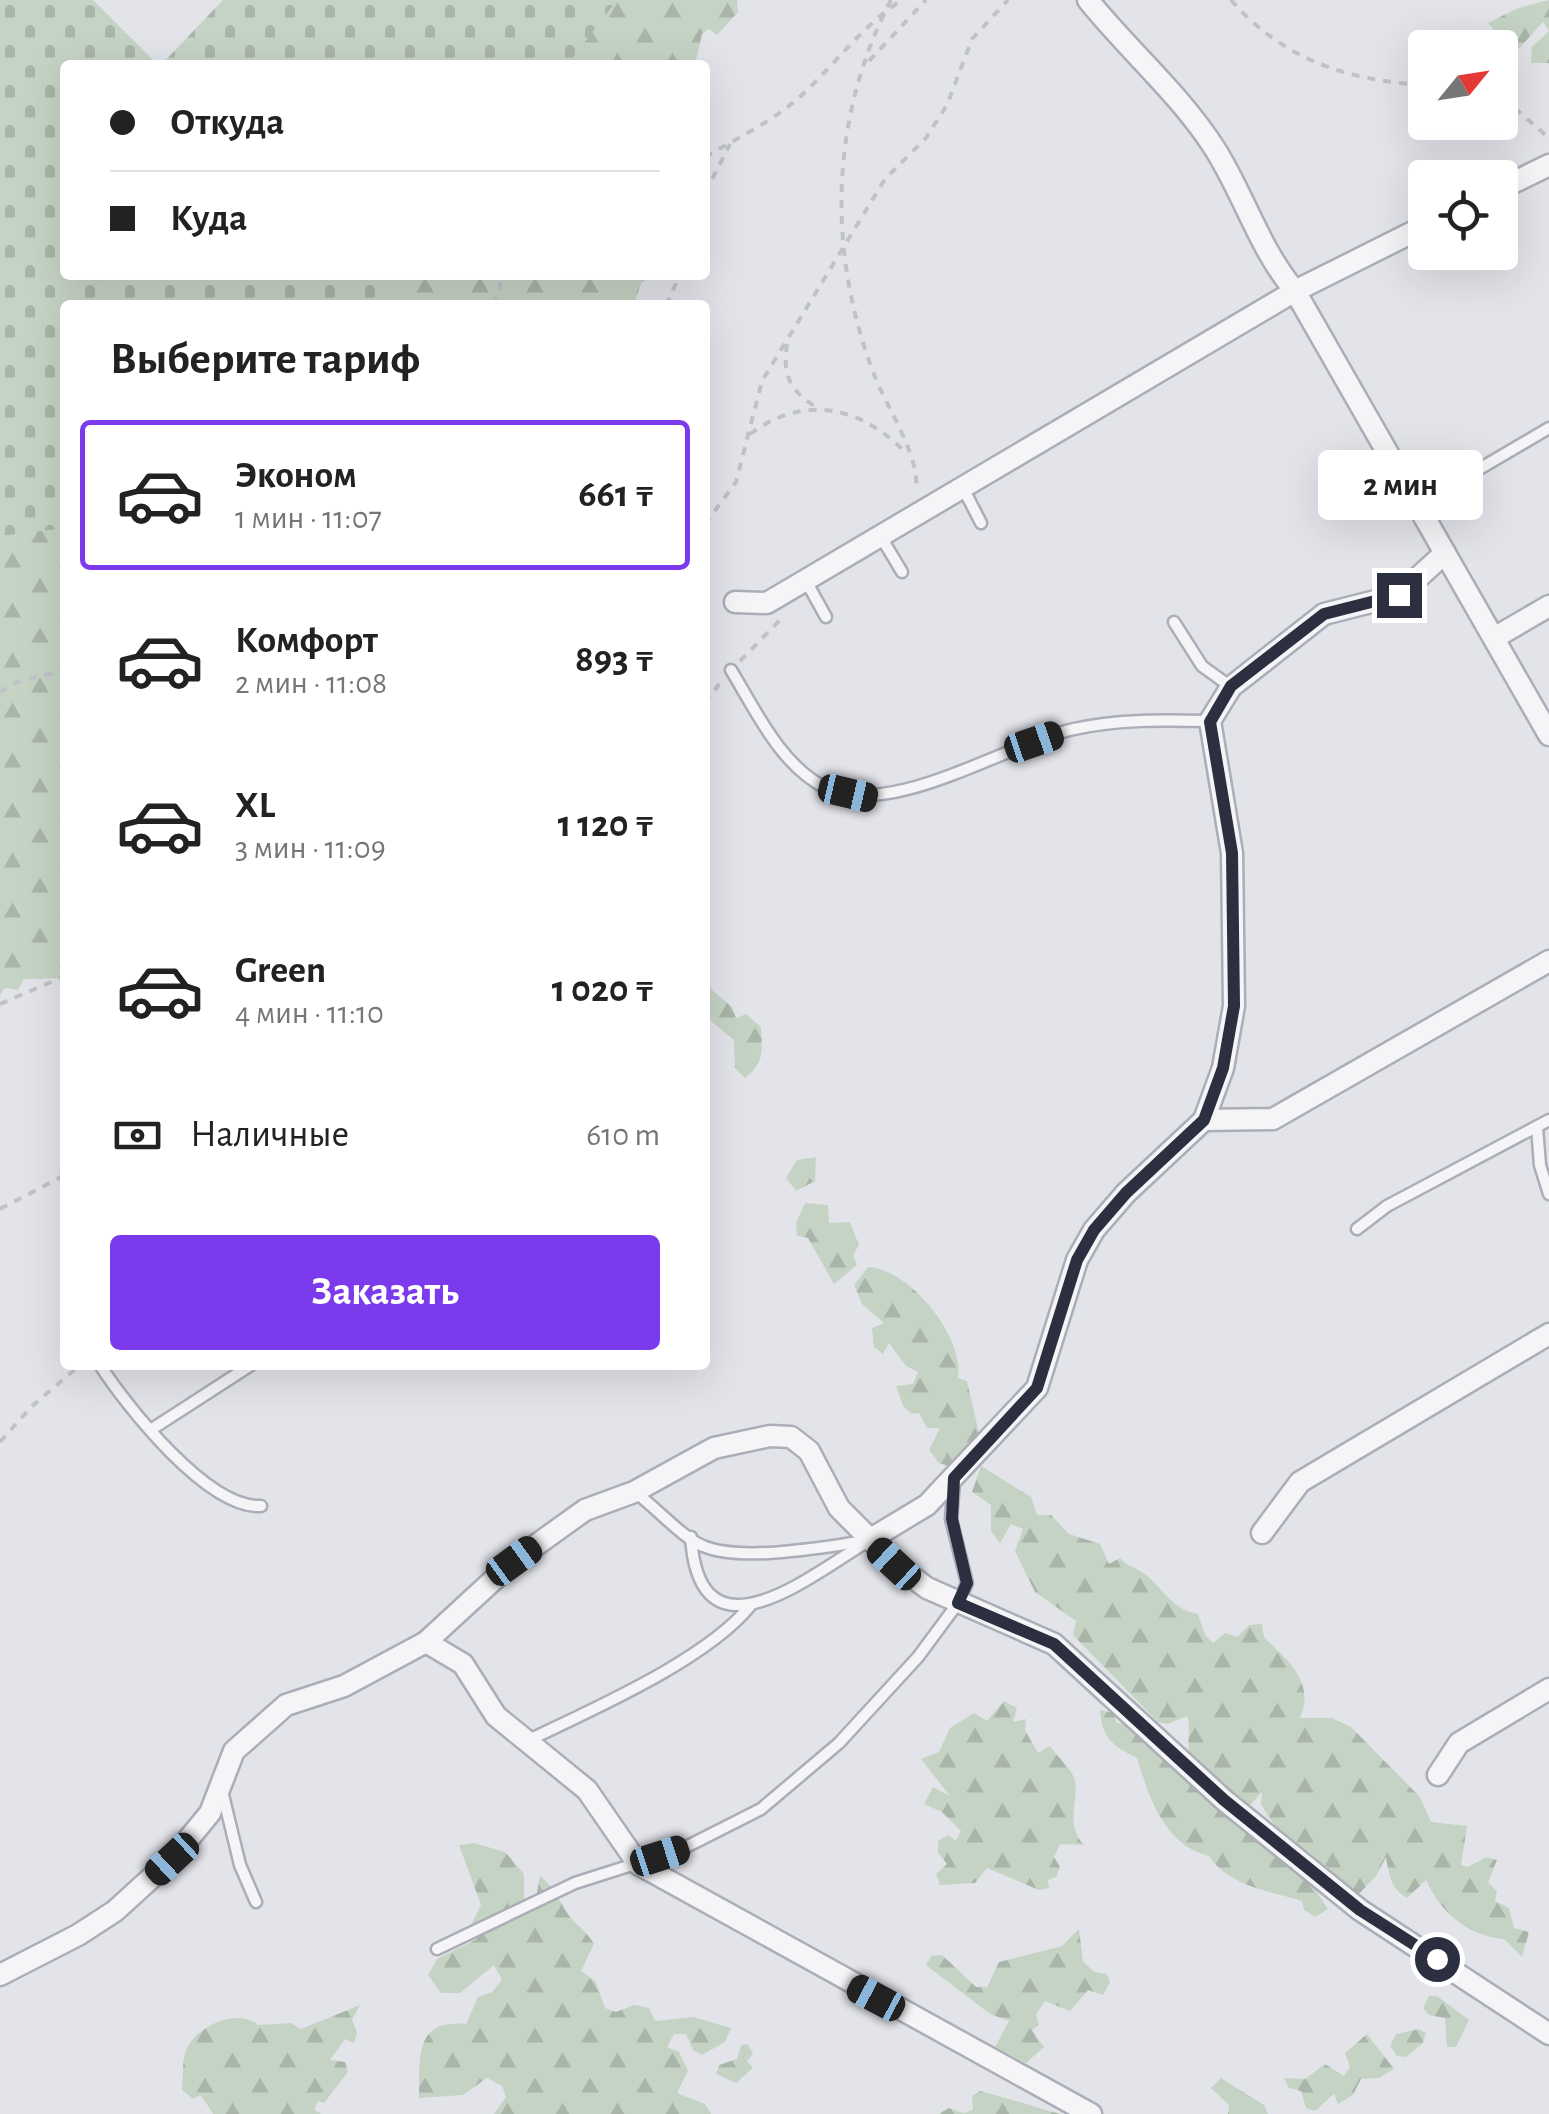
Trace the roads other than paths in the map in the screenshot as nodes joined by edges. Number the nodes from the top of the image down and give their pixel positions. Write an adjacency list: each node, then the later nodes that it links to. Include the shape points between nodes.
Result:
1 (1088, 0): 5 (street, via 1168,86 1215,149 1275,268)
2 (1549, 165): 3 (street)
3 (1518, 180)
4 (1408, 234): 5 (street)
5 (1295, 291): 7 (street); 8 (street)
6 (1549, 428): 8 (lane)
7 (962, 488): 9 (lane); 10 (street)
8 (1418, 505): 11 (street)
9 (982, 523)
10 (881, 536): 12 (lane); 13 (street)
11 (1445, 552): 18 (street); 20 (street, via 1399,595 1324,614)
12 (902, 572)
13 (802, 582): 14 (street, via 767,603); 16 (lane)
14 (735, 602)
15 (1549, 606): 18 (street)
16 (826, 617)
17 (1174, 622): 20 (lane, via 1202,666)
18 (1494, 638): 22 (street)
19 (731, 670): 21 (lane, via 790,761 827,788 869,798 1071,730 1134,719)
20 (1231, 686): 21 (street)
21 (1210, 722): 24 (street, via 1232,853 1234,1006 1223,1068)
22 (1549, 734)
23 (1549, 961): 24 (street, via 1273,1119)
24 (1204, 1120): 33 (street, via 1094,1230 1077,1260 1037,1388)
25 (1549, 1120): 26 (lane)
26 (1537, 1126): 27 (lane); 28 (lane, via 1387,1206)
27 (1549, 1194)
28 (1357, 1229)
29 (1549, 1334): 36 (street, via 1300,1482)
30 (103, 1370): 32 (lane)
31 (243, 1370): 32 (lane)
32 (152, 1428): 35 (lane, via 204,1484 246,1507)
33 (954, 1478): 38 (street, via 906,1521); 39 (lane, via 952,1519 967,1583)
34 (634, 1492): 37 (lane); 38 (street, via 714,1448 791,1437 810,1451 839,1508); 41 (street, via 585,1510 514,1561)
35 (261, 1506)
36 (1262, 1533)
37 (692, 1536): 38 (lane, via 702,1546 750,1552 820,1550); 40 (lane, via 702,1586 718,1600)
38 (869, 1540): 39 (street, via 928,1588); 40 (lane, via 769,1602)
39 (958, 1603): 46 (lane, via 839,1743 761,1809); 50 (street, via 1054,1644 1224,1800 1360,1910)
40 (750, 1606): 43 (lane, via 720,1636)
41 (426, 1642): 43 (street, via 464,1664 496,1716); 45 (street, via 344,1686 286,1706 234,1750)
42 (1549, 1689): 44 (street, via 1458,1742)
43 (529, 1740): 46 (street, via 586,1790)
44 (1438, 1775)
45 (221, 1784): 47 (lane, via 227,1825); 49 (street, via 210,1813 172,1859 116,1911)
46 (638, 1864): 48 (lane, via 575,1884); 51 (street)
47 (256, 1902)
48 (437, 1948)
49 (0, 1974)
50 (1549, 2034)
51 (1091, 2114)

